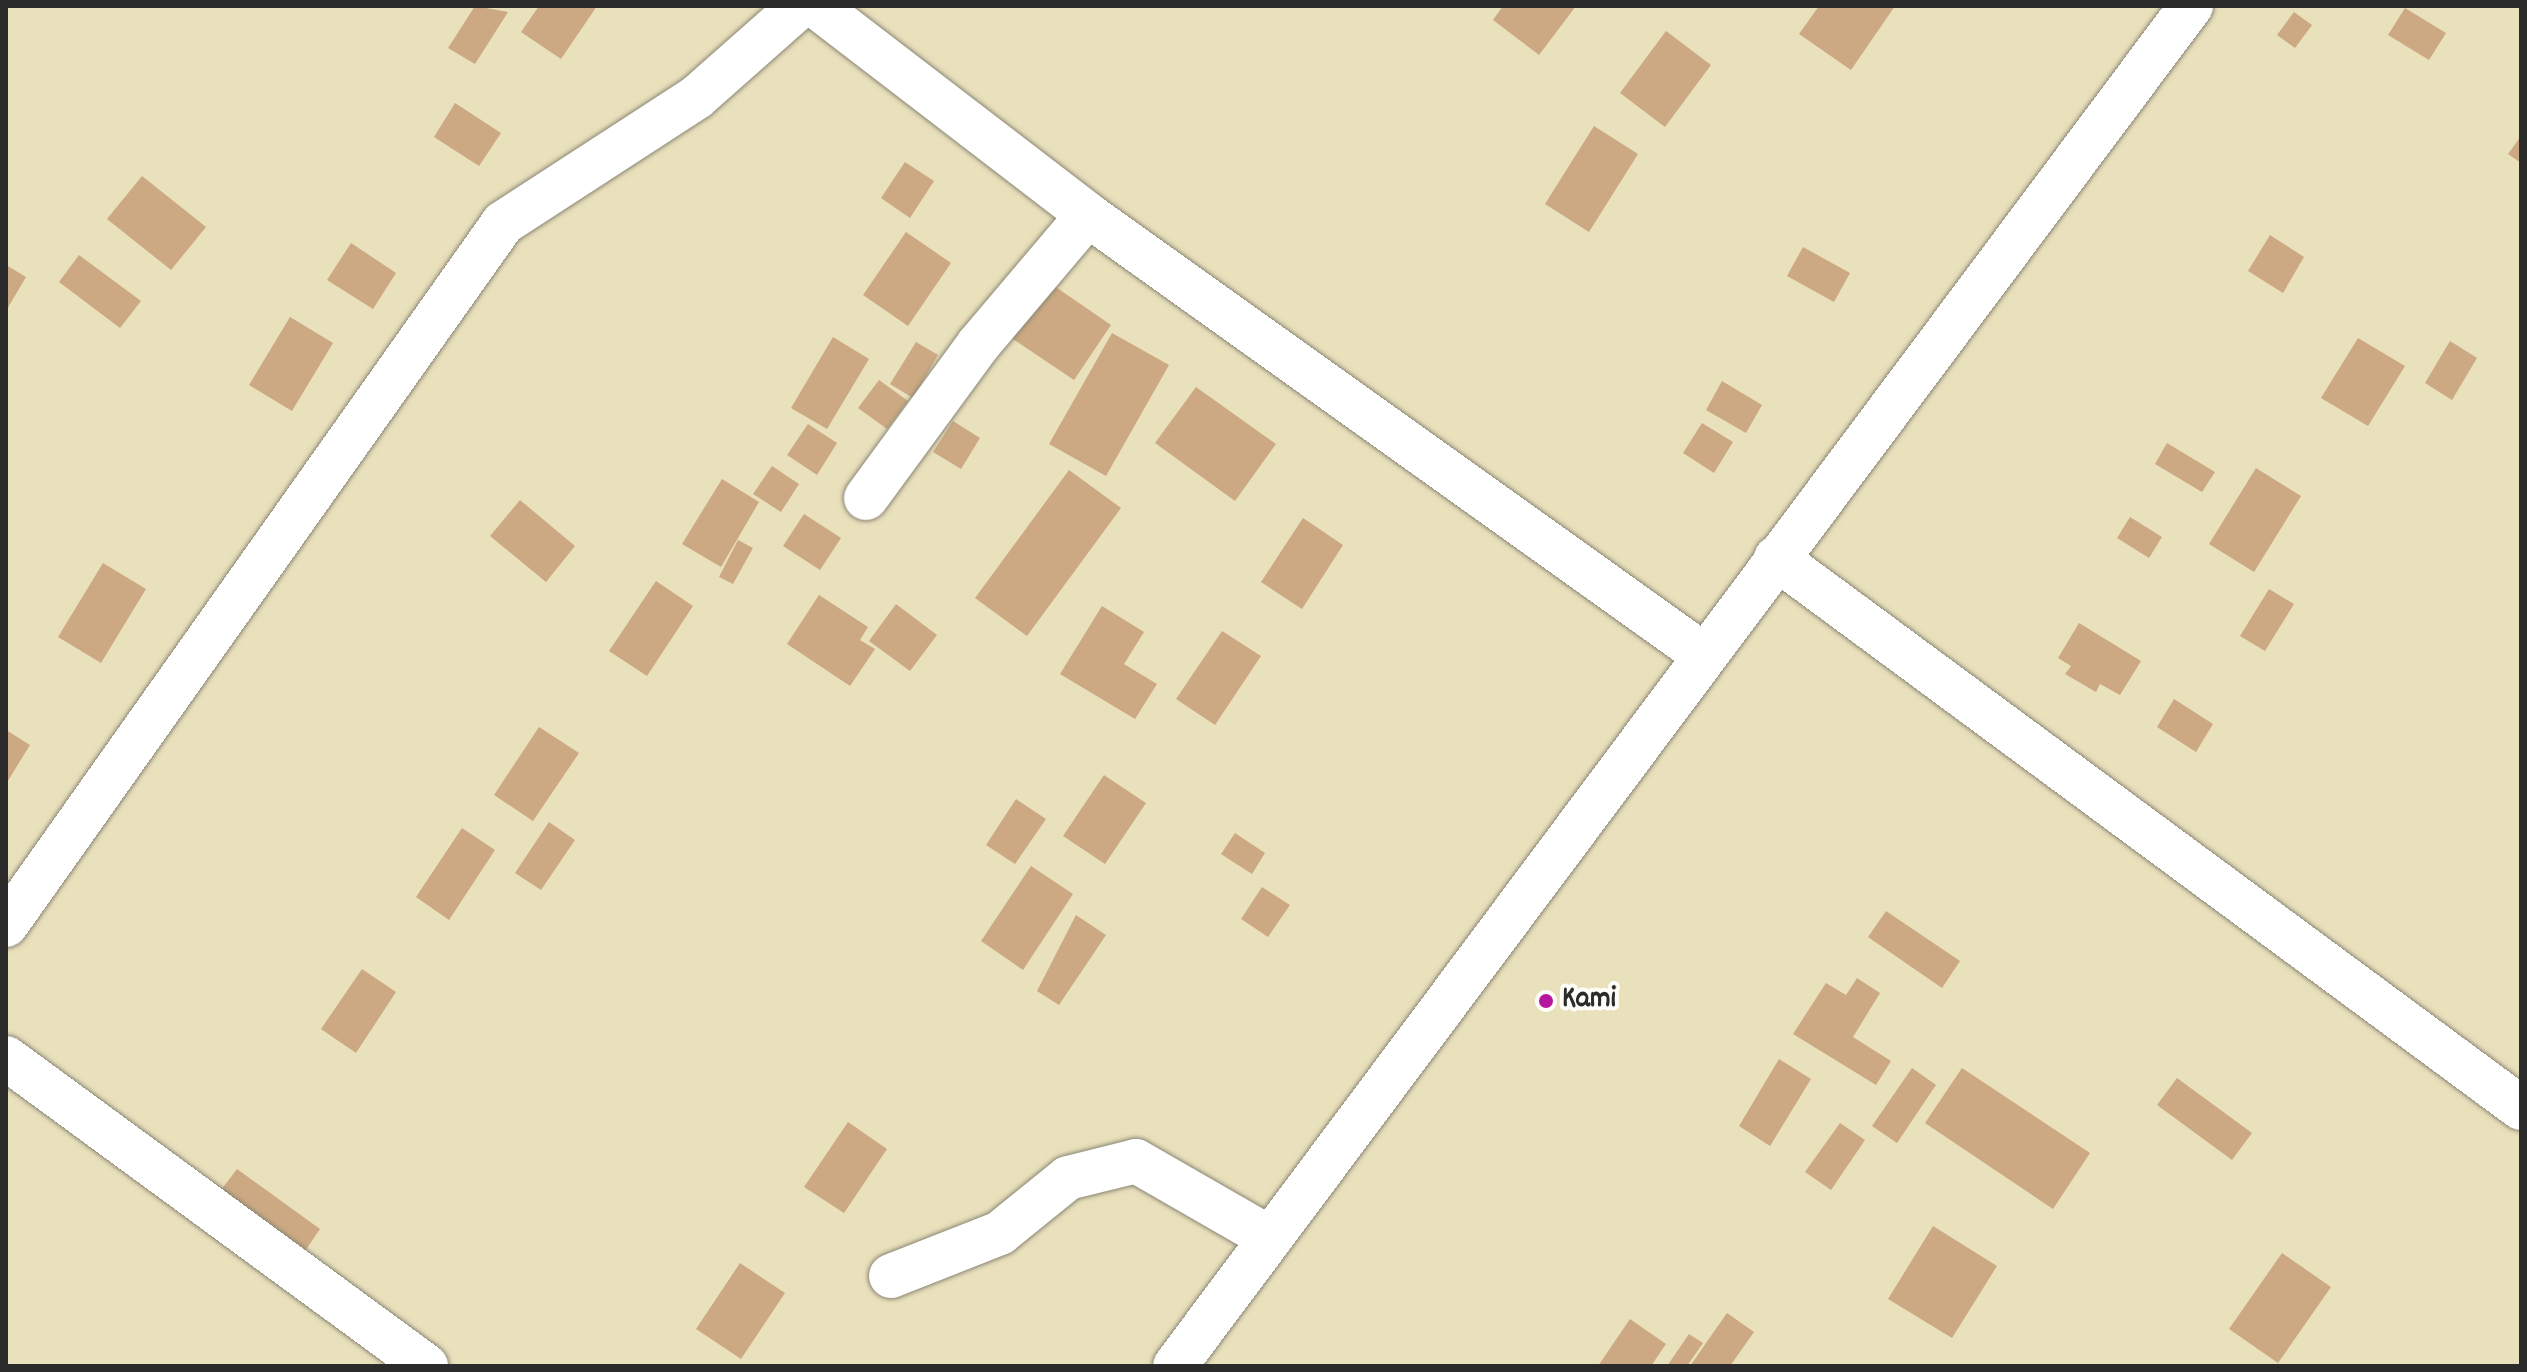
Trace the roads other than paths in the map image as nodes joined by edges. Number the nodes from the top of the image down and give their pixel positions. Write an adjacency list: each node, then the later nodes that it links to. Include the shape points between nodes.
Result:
1 (800, 6): 8 (street, via 697,97 503,223)
2 (816, 6): 4 (street)
3 (2191, 6): 6 (street)
4 (1088, 215): 5 (street, via 978,345); 7 (street)
5 (866, 498)
6 (1776, 558): 7 (street); 10 (street)
7 (1704, 655): 11 (street)
8 (6, 925)
9 (6, 1058): 13 (street)
10 (2521, 1108)
11 (1270, 1238): 12 (street, via 1136,1161 1068,1178 1000,1233); 14 (street)
12 (891, 1276)
13 (426, 1366)
14 (1175, 1366)

